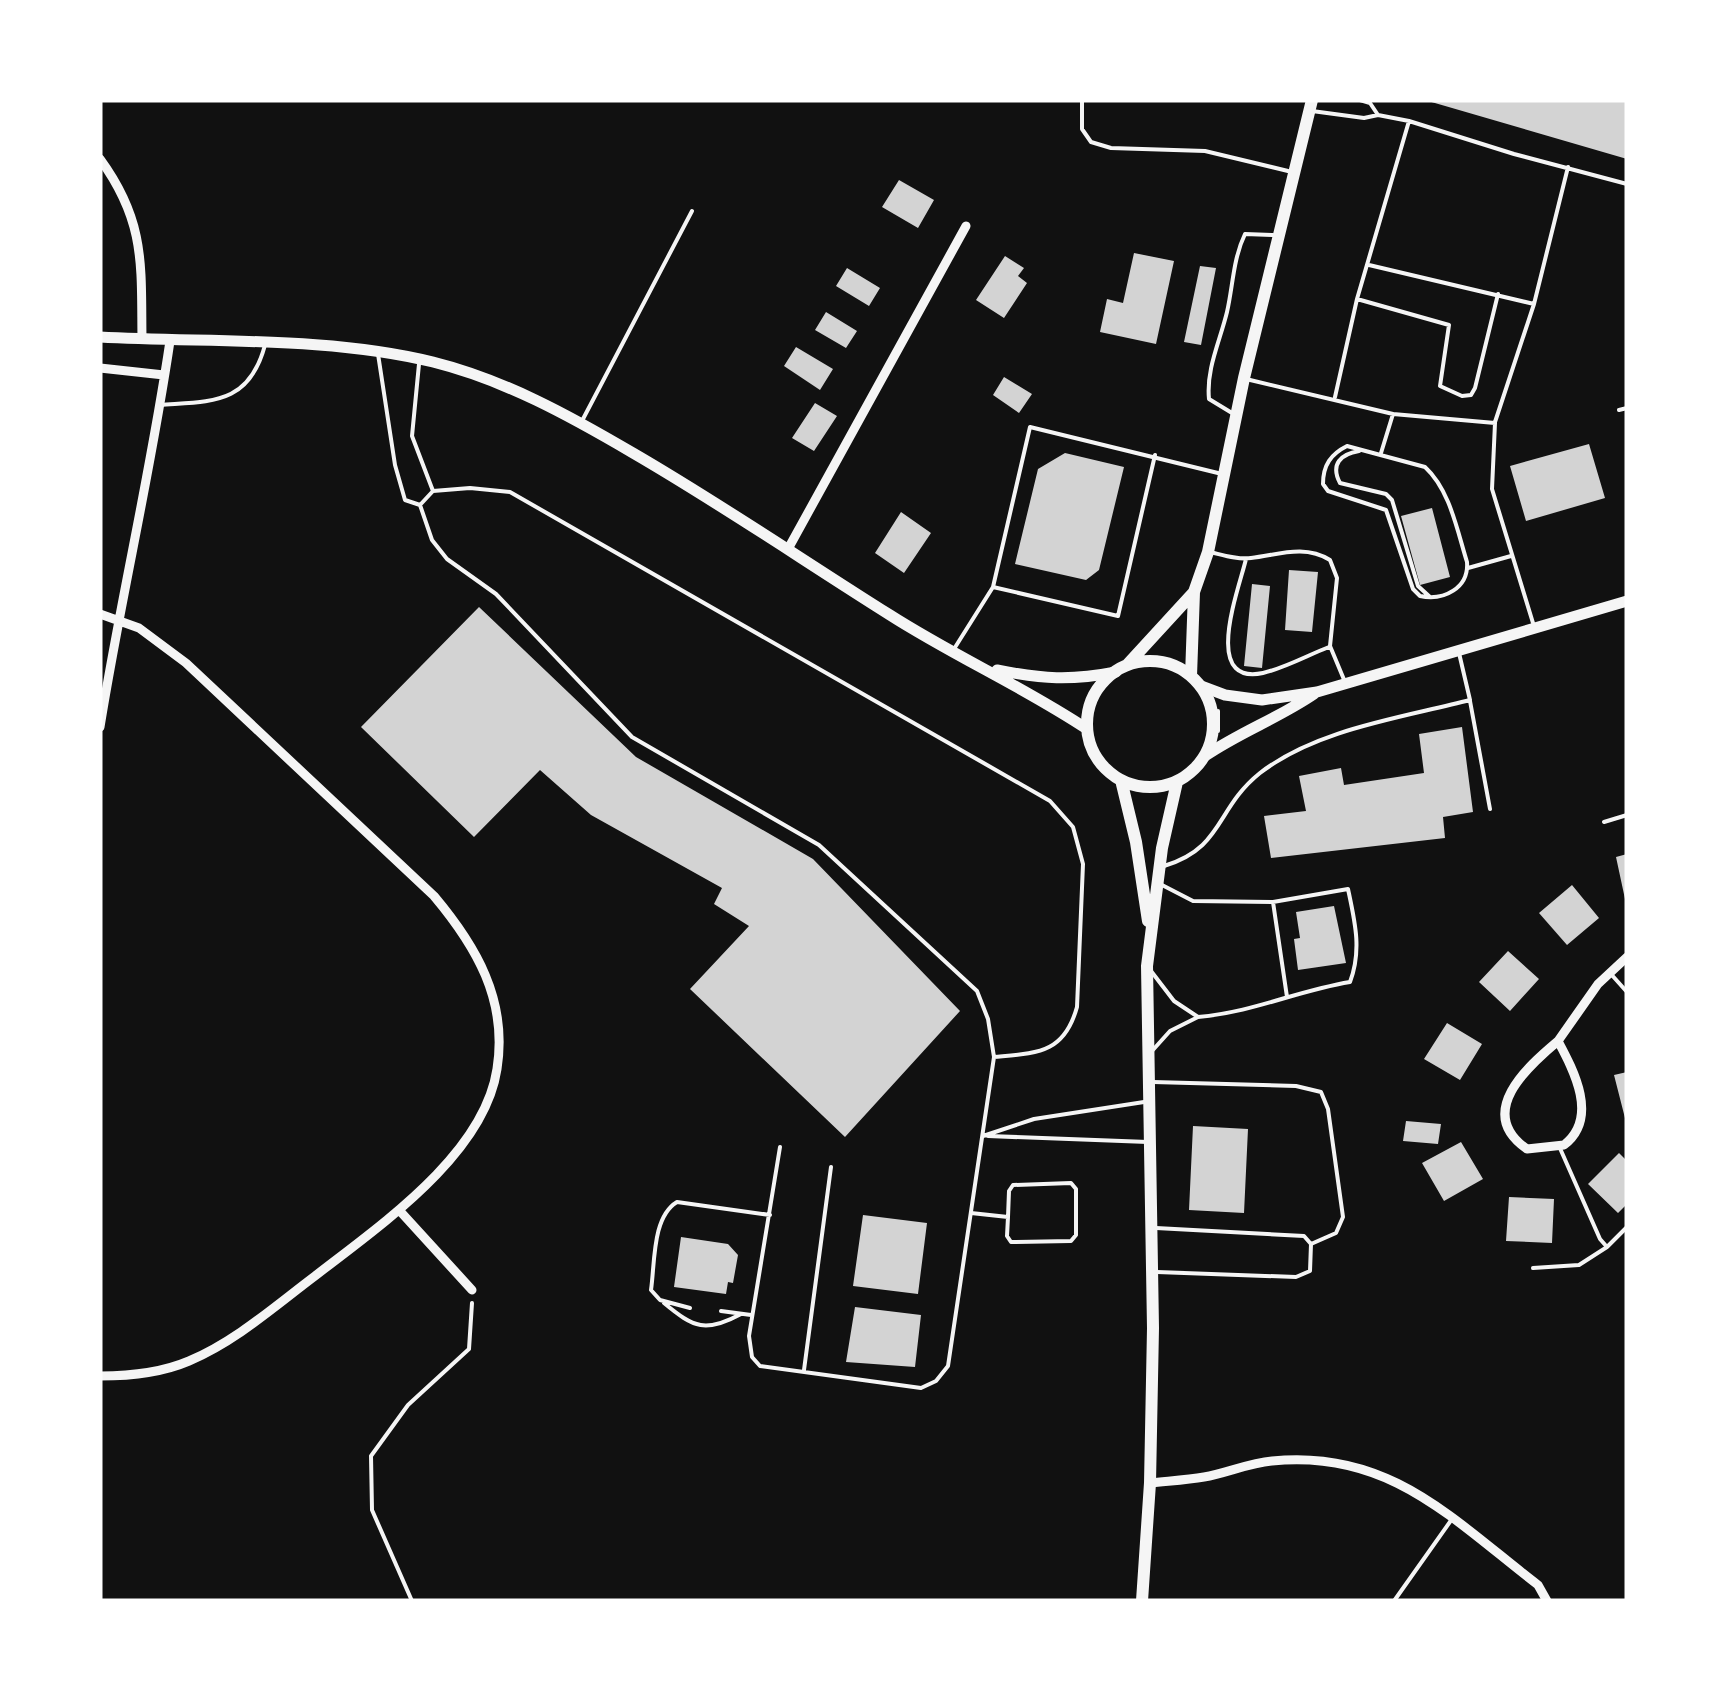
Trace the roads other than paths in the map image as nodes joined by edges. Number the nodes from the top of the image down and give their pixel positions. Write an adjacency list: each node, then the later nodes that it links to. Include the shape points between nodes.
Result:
1 (1082, 100): 8 (lane, via 1082,129 1091,142 1205,151)
2 (1360, 100): 4 (lane)
3 (1311, 106): 4 (lane); 8 (main road)
4 (1378, 115): 5 (lane)
5 (1409, 122): 7 (lane); 13 (lane)
6 (100, 159): 18 (street, via 119,184 138,233)
7 (1568, 167): 9 (lane); 16 (lane)
8 (1293, 172): 12 (main road)
9 (1627, 184)
10 (692, 211): 32 (lane)
11 (966, 226): 40 (street)
12 (1278, 235): 25 (main road); 31 (lane, via 1245,234 1238,250 1208,381 1209,399)
13 (1367, 264): 14 (lane); 15 (lane)
14 (1498, 294): 15 (lane, via 1475,388 1462,396 1440,386 1449,324); 16 (lane)
15 (1357, 298): 26 (lane)
16 (1534, 304): 33 (lane)
17 (100, 337): 18 (main road)
18 (142, 340): 19 (main road)
19 (170, 341): 20 (main road); 24 (street)
20 (266, 343): 21 (main road); 27 (lane, via 260,364 235,395)
21 (378, 354): 22 (main road); 39 (lane, via 395,466 405,500)
22 (420, 360): 32 (main road, via 512,389); 38 (lane, via 412,436)
23 (100, 368): 24 (street)
24 (164, 375): 27 (street)
25 (1244, 378): 26 (lane); 31 (main road)
26 (1335, 398): 30 (lane)
27 (160, 405): 50 (street)
28 (1627, 408): 29 (lane)
29 (1619, 410)
30 (1393, 414): 33 (lane); 35 (lane)
31 (1235, 415): 37 (main road)
32 (581, 423): 40 (main road)
33 (1495, 423): 42 (lane, via 1492,489)
34 (1364, 450): 35 (lane); 47 (lane, via 1339,459 1336,476 1392,500 1418,586); 47 (lane, via 1347,446 1336,452 1323,484 1386,510 1413,589)
35 (1381, 454): 44 (lane, via 1434,475)
36 (1155, 456): 37 (lane); 45 (lane, via 1118,616); 45 (lane, via 1030,427)
37 (1222, 474): 41 (main road)
38 (433, 491): 39 (lane); 80 (lane, via 510,492 1050,801 1072,827 1082,864 1078,1007 1058,1044)
39 (420, 505): 80 (lane, via 447,559 496,594 632,738 819,845 977,991)
40 (788, 549): 53 (main road)
41 (1208, 552): 43 (lane); 46 (main road)
42 (1511, 556): 44 (lane); 51 (lane)
43 (1246, 559): 52 (lane, via 1289,550 1330,560 1337,578); 52 (lane, via 1226,648 1232,666 1258,674)
44 (1468, 568): 47 (lane, via 1460,586)
45 (993, 587): 53 (lane)
46 (1194, 592): 56 (main road); 57 (main road)
47 (1431, 598)
48 (1627, 601): 51 (main road)
49 (100, 614): 50 (street)
50 (117, 618): 61 (street); 88 (street, via 186,663 434,896 482,962 499,1037 492,1087 461,1145)
51 (1534, 628): 54 (main road)
52 (1330, 646): 58 (lane)
53 (954, 650): 55 (main road)
54 (1458, 650): 58 (main road); 60 (lane)
55 (984, 668): 56 (main road, via 1076,680); 62 (main road)
56 (1121, 669): 57 (main road, via 1160,662); 62 (main road, via 1094,696)
57 (1196, 681): 59 (main road, via 1225,695 1262,700); 63 (main road, via 1214,720)
58 (1345, 682): 59 (main road)
59 (1317, 692): 63 (main road)
60 (1470, 700): 66 (lane); 69 (lane, via 1288,755 1235,797 1202,850)
61 (100, 727)
62 (1087, 730): 64 (main road, via 1092,750)
63 (1205, 756): 65 (main road)
64 (1120, 780): 65 (main road, via 1158,787); 71 (main road)
65 (1176, 782): 69 (main road)
66 (1490, 809)
67 (1627, 815): 68 (lane)
68 (1604, 822)
69 (1159, 874): 70 (lane, via 1171,892 1192,901); 71 (main road)
70 (1273, 902): 76 (lane); 76 (lane, via 1348,890 1356,928 1350,982)
71 (1150, 933): 73 (main road)
72 (1627, 958): 74 (street)
73 (1148, 966): 77 (lane, via 1174,1001); 79 (main road)
74 (1610, 972): 75 (lane); 78 (street)
75 (1627, 992)
76 (1288, 997): 77 (lane)
77 (1198, 1017): 79 (lane, via 1170,1030)
78 (1558, 1041): 85 (street, via 1574,1073 1582,1116 1572,1138); 85 (street, via 1516,1082 1506,1106 1520,1144 1538,1150)
79 (1149, 1055): 81 (main road)
80 (994, 1057): 83 (lane)
81 (1150, 1082): 82 (main road); 94 (lane, via 1321,1092 1343,1217 1336,1233)
82 (1150, 1100): 83 (lane); 84 (main road)
83 (983, 1136): 84 (lane); 89 (lane)
84 (1151, 1142): 93 (main road)
85 (1558, 1146): 95 (lane)
86 (780, 1147): 90 (lane)
87 (831, 1167): 104 (lane)
88 (399, 1210): 98 (street); 105 (street, via 208,1352 149,1373)
89 (971, 1214): 91 (lane); 104 (lane, via 948,1366 936,1382 921,1388)
90 (770, 1215): 99 (lane, via 677,1202 665,1209 651,1290); 103 (lane)
91 (1008, 1217): 91 (lane, via 1011,1242 1072,1241 1076,1189 1070,1183 1013,1185)
92 (1627, 1227): 95 (lane)
93 (1152, 1228): 94 (lane, via 1304,1236); 97 (main road)
94 (1311, 1244): 97 (lane, via 1310,1271 1296,1277)
95 (1607, 1247): 96 (lane, via 1579,1264)
96 (1533, 1268)
97 (1152, 1272): 106 (main road)
98 (472, 1290)
99 (660, 1300): 100 (lane); 102 (lane, via 691,1322 718,1326)
100 (690, 1308)
101 (722, 1312): 102 (lane)
102 (741, 1314): 103 (lane)
103 (753, 1315): 104 (lane, via 749,1336 760,1366)
104 (804, 1372)
105 (100, 1376)
106 (1150, 1484): 107 (street, via 1314,1459 1353,1464 1408,1486); 108 (main road)
107 (1452, 1519): 109 (lane); 110 (street, via 1538,1584)
108 (1142, 1601)
109 (1394, 1601)
110 (1548, 1601)

